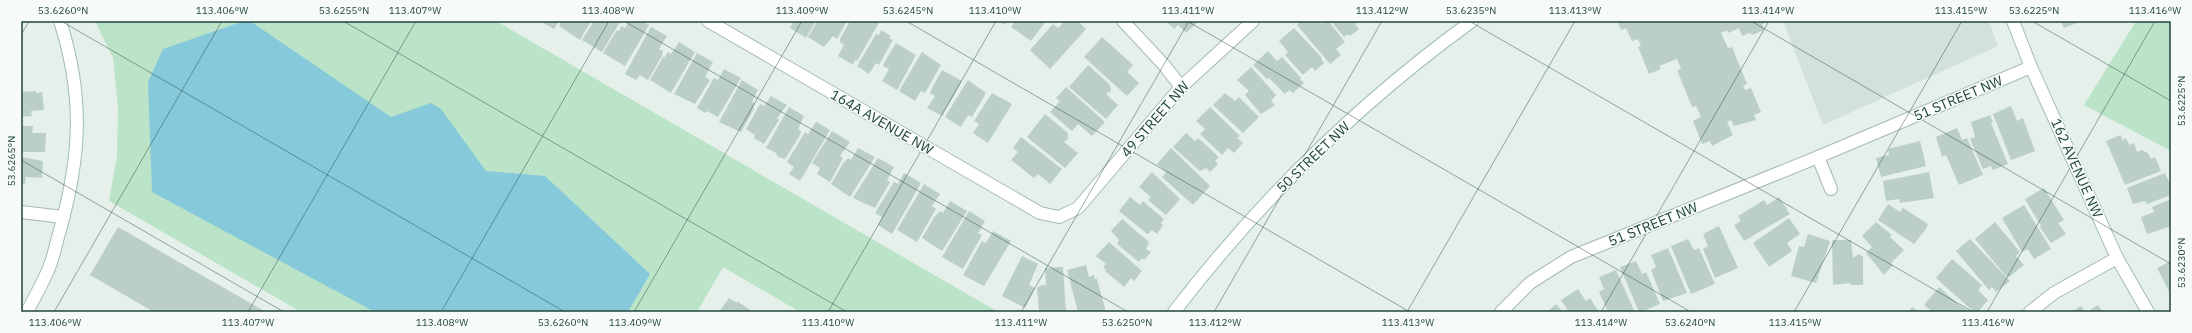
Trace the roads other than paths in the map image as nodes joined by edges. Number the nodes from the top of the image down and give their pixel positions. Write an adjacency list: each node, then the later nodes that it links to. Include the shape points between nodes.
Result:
1 (60, 21): 12 (street, via 74,76 78,122 74,168)
2 (708, 21): 13 (street, 164A AVENUE NW, via 1040,213)
3 (1123, 21): 8 (street)
4 (1253, 21): 8 (street, 49 STREET NW)
5 (1472, 21): 16 (street, 50 STREET NW, via 1407,70 1307,161 1234,237)
6 (2013, 21): 7 (street, 162 AVENUE NW)
7 (2031, 67): 9 (street, 51 STREET NW); 14 (street, 162 AVENUE NW)
8 (1181, 87): 13 (street, 49 STREET NW, via 1078,208)
9 (1818, 157): 10 (street); 17 (street, 51 STREET NW, via 1571,257 1530,283)
10 (1831, 189)
11 (21, 212): 12 (street)
12 (64, 217): 15 (street, via 49,268)
13 (1059, 217)
14 (2117, 258): 18 (street, via 2054,293); 19 (street, 162 AVENUE NW)
15 (27, 312)
16 (1174, 312)
17 (1501, 312)
18 (2030, 312)
19 (2148, 312)

